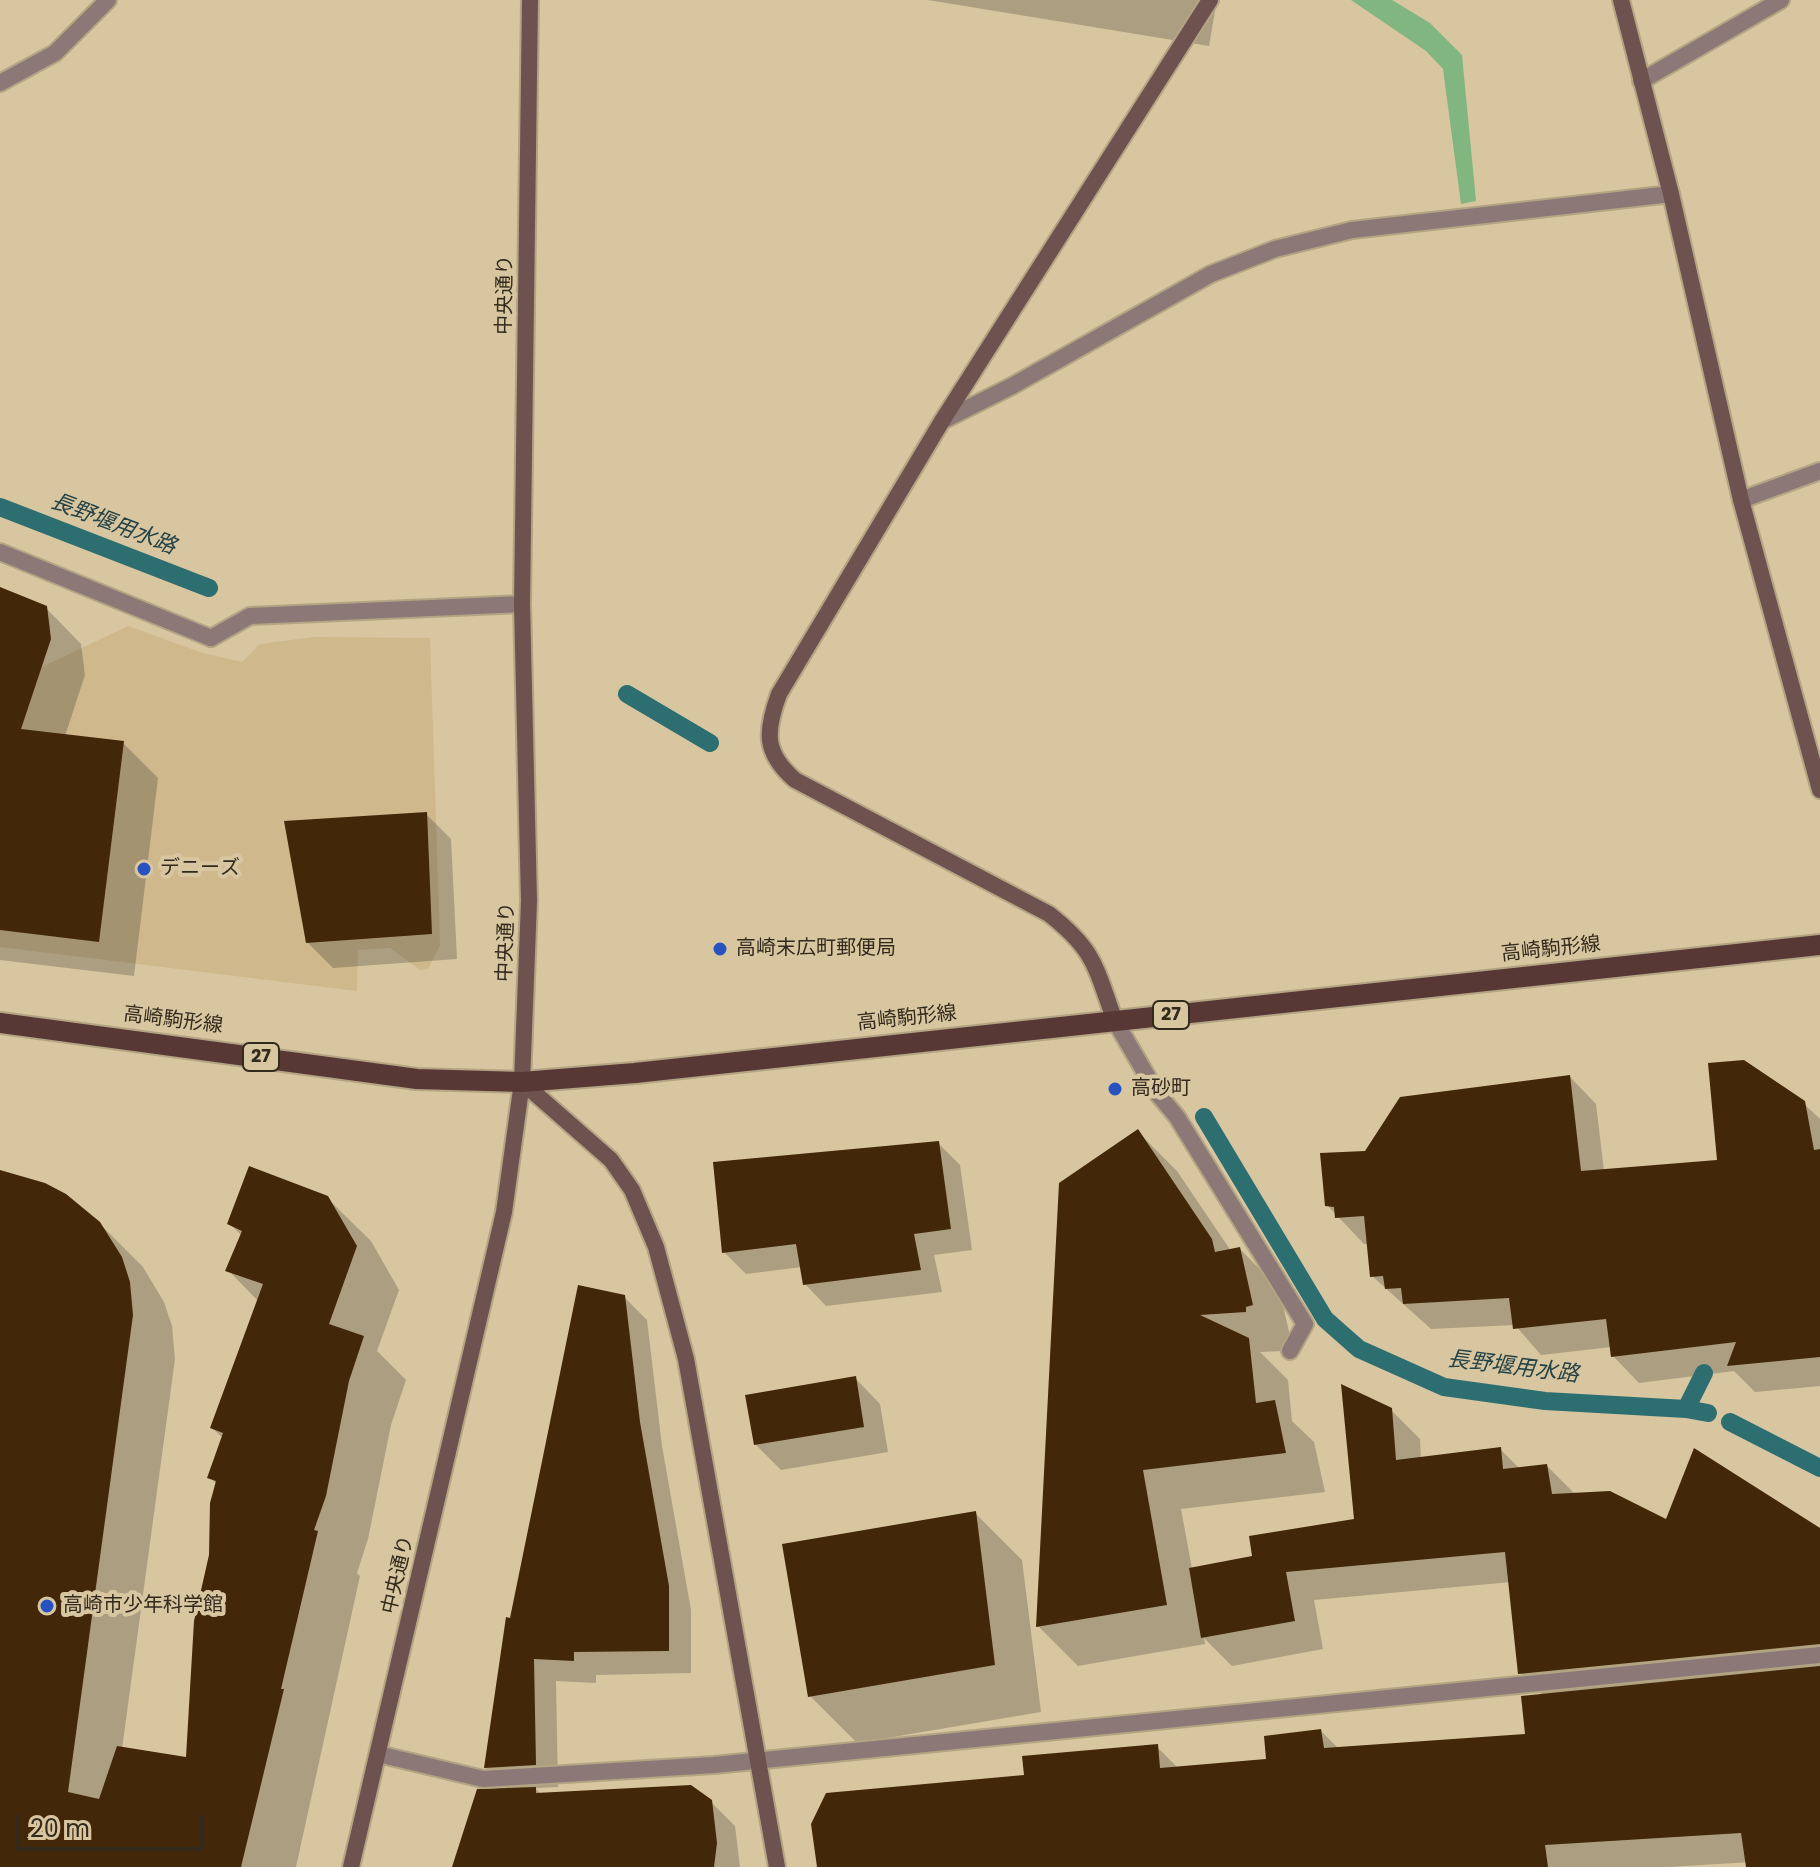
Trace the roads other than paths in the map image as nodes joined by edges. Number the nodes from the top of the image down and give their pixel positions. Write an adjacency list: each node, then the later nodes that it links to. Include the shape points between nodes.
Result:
1 (108, 0): 7 (street, via 55,53)
2 (530, 0): 13 (street, 中央通り)
3 (1210, 0): 9 (street)
4 (1621, 0): 6 (street)
5 (1781, 0): 6 (street)
6 (1641, 81): 8 (street)
7 (0, 83)
8 (1671, 194): 9 (street, via 1352,230 1275,249 1211,274); 11 (street)
9 (942, 421): 16 (street, via 779,694 770,717 769,743 776,764 795,780 1049,914 1073,933 1090,952)
10 (1820, 471): 11 (street)
11 (1741, 500): 14 (street)
12 (0, 552): 13 (street, via 211,638 250,616)
13 (522, 604): 18 (street, 中央通り, via 529,901)
14 (1820, 790)
15 (1820, 945): 16 (main road, 高崎駒形線 / 27)
16 (1115, 1021): 18 (main road, 高崎駒形線 / 27); 19 (street, via 1305,1324)
17 (0, 1023): 18 (main road, 高崎駒形線 / 27, via 417,1079)
18 (522, 1082): 21 (street, 中央通り, via 504,1212); 22 (street, via 611,1160 632,1190 656,1247 686,1359)
19 (1290, 1351)
20 (1820, 1655): 22 (street)
21 (378, 1754): 22 (street, via 483,1779); 23 (street, 中央通り)
22 (757, 1760): 24 (street)
23 (351, 1867)
24 (777, 1867)

